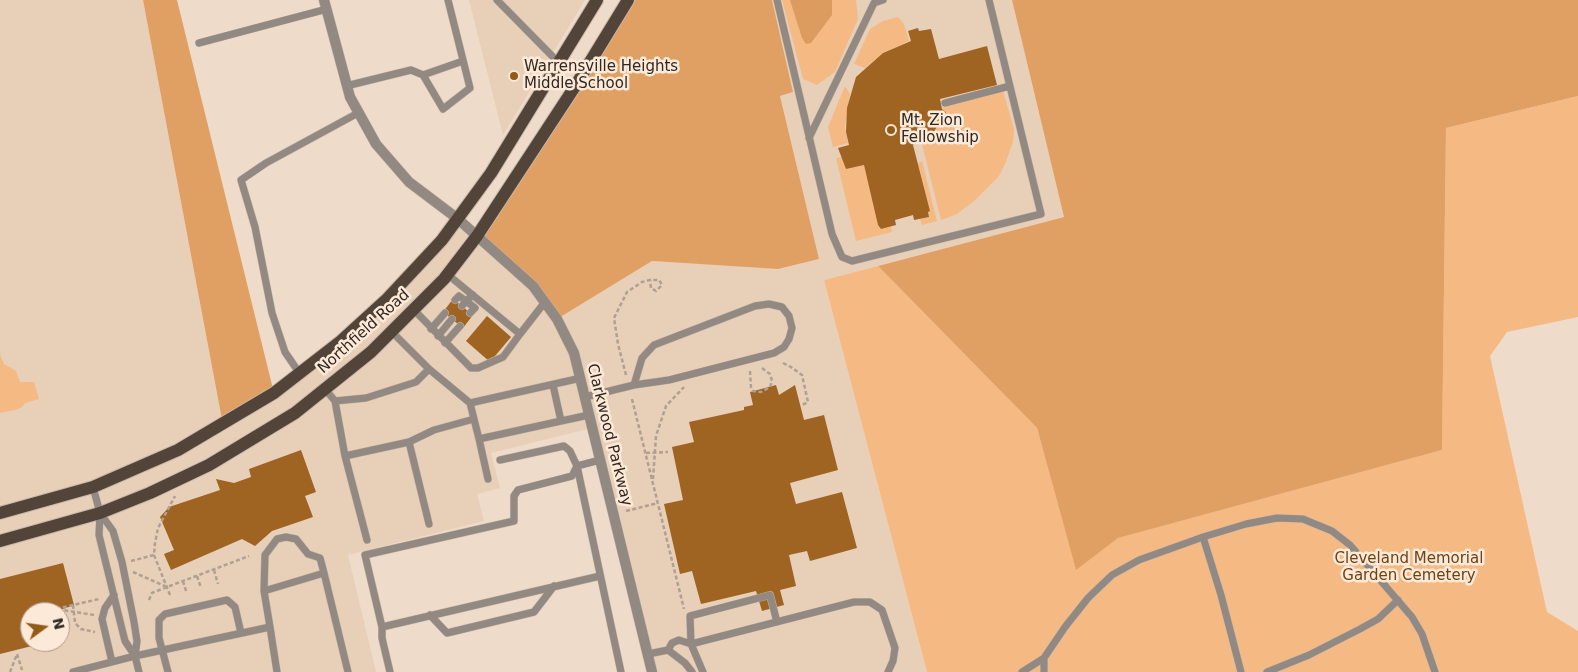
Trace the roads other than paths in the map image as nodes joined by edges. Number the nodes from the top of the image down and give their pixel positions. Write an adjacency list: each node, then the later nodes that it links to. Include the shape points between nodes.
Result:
1 (448, 0): 10 (lane)
2 (497, 0): 11 (lane)
3 (597, 0): 11 (main road, Northfield Road)
4 (628, 0): 19 (main road, Northfield Road)
5 (777, 0): 17 (lane)
6 (881, 0): 17 (lane, via 874,3)
7 (989, 0): 14 (lane)
8 (326, 5): 9 (lane); 13 (street, Clarkwood Parkway)
9 (199, 43)
10 (463, 61): 12 (lane); 12 (lane, via 470,88 443,110)
11 (559, 63): 18 (main road, Northfield Road, via 491,173)
12 (422, 75): 13 (lane, via 410,70)
13 (346, 86): 16 (street, Clarkwood Parkway)
14 (1010, 86): 15 (lane); 17 (lane, via 1041,214 958,236 852,261 842,257 832,234)
15 (946, 102)
16 (358, 114): 18 (street, Clarkwood Parkway, via 398,172); 36 (lane, via 266,163 241,180 256,227 272,313 285,352)
17 (809, 138)
18 (458, 219): 19 (street, Clarkwood Parkway); 36 (main road, Northfield Road, via 386,300)
19 (477, 236): 20 (main road, Northfield Road); 23 (street, Clarkwood Parkway, via 533,286)
20 (447, 274): 21 (lane); 25 (main road, Northfield Road)
21 (472, 295): 24 (lane); 32 (lane)
22 (455, 300): 24 (lane, via 459,296)
23 (545, 302): 32 (lane); 37 (street, Clarkwood Parkway, via 574,353)
24 (464, 304): 27 (lane, via 475,308)
25 (414, 310): 30 (lane); 31 (main road, Northfield Road)
26 (445, 313): 30 (lane)
27 (470, 313)
28 (452, 319): 33 (lane)
29 (460, 326): 34 (lane)
30 (431, 329): 33 (lane)
31 (392, 332): 35 (lane); 40 (main road, Northfield Road)
32 (520, 334): 34 (lane, via 503,357 478,368 471,368)
33 (438, 336): 34 (lane)
34 (445, 343)
35 (429, 369): 42 (lane, via 416,382 366,398); 43 (lane)
36 (300, 374): 54 (main road, Northfield Road, via 201,438 152,463)
37 (581, 378): 38 (lane); 41 (street, Clarkwood Parkway)
38 (553, 385): 43 (lane); 46 (lane)
39 (634, 385): 39 (lane, via 670,380 774,353 789,339 792,328 788,316 782,307 769,304 755,306 654,345 642,358); 41 (lane)
40 (326, 389): 42 (lane); 56 (main road, Northfield Road, via 280,422 209,465)
41 (585, 397): 44 (street, Clarkwood Parkway)
42 (335, 401): 49 (lane)
43 (470, 403): 45 (lane)
44 (589, 415): 46 (lane); 51 (street, Clarkwood Parkway)
45 (474, 419): 47 (lane); 48 (lane, via 434,430)
46 (561, 421): 47 (lane)
47 (479, 439): 53 (lane)
48 (410, 442): 49 (lane); 57 (lane)
49 (344, 456): 59 (lane)
50 (500, 460): 52 (lane, via 564,446)
51 (600, 460): 52 (lane); 75 (street, Clarkwood Parkway)
52 (577, 466): 62 (lane); 69 (lane, via 572,476 518,490 514,496 514,521 365,555)
53 (488, 478)
54 (93, 487): 55 (main road, Northfield Road); 56 (lane)
55 (0, 513)
56 (100, 513): 60 (main road, Northfield Road); 65 (lane, via 99,535); 76 (lane, via 113,530 122,562 137,641)
57 (429, 524)
58 (1203, 537): 66 (lane, via 1277,518 1304,519 1332,531 1350,545); 77 (lane, via 1138,560 1112,575 1088,598); 92 (lane)
59 (367, 540)
60 (0, 541)
61 (324, 574): 64 (lane); 64 (lane, via 320,558 308,554 296,539 277,539 265,555); 83 (lane)
62 (600, 576): 63 (lane); 85 (lane)
63 (554, 586): 67 (lane); 67 (lane, via 534,612 447,633)
64 (264, 591): 70 (lane)
65 (114, 595): 76 (lane, via 125,641); 78 (lane, via 102,619)
66 (1398, 600): 93 (lane, via 1378,620 1310,655); 94 (lane, via 1422,634)
67 (430, 614): 69 (lane)
68 (777, 622): 72 (lane); 72 (lane, via 770,595 690,616); 89 (lane, via 854,602 870,602 882,610 895,648)
69 (382, 626): 84 (lane)
70 (270, 627): 71 (lane); 82 (lane)
71 (241, 634): 74 (lane); 74 (lane, via 235,607 227,600 213,602 165,614 158,626)
72 (691, 644): 73 (lane, via 679,640); 88 (lane)
73 (668, 650): 75 (lane); 87 (lane)
74 (162, 651): 76 (lane); 81 (lane)
75 (648, 654): 86 (street, Clarkwood Parkway)
76 (135, 656): 78 (lane); 80 (lane)
77 (1044, 658): 90 (lane); 91 (lane)
78 (112, 662): 79 (lane)
79 (73, 672)
80 (139, 672)
81 (168, 672)
82 (277, 672)
83 (348, 672)
84 (390, 672)
85 (621, 672)
86 (652, 672)
87 (692, 672)
88 (703, 672)
89 (888, 672)
90 (1022, 672)
91 (1044, 672)
92 (1242, 672)
93 (1267, 672)
94 (1435, 672)

